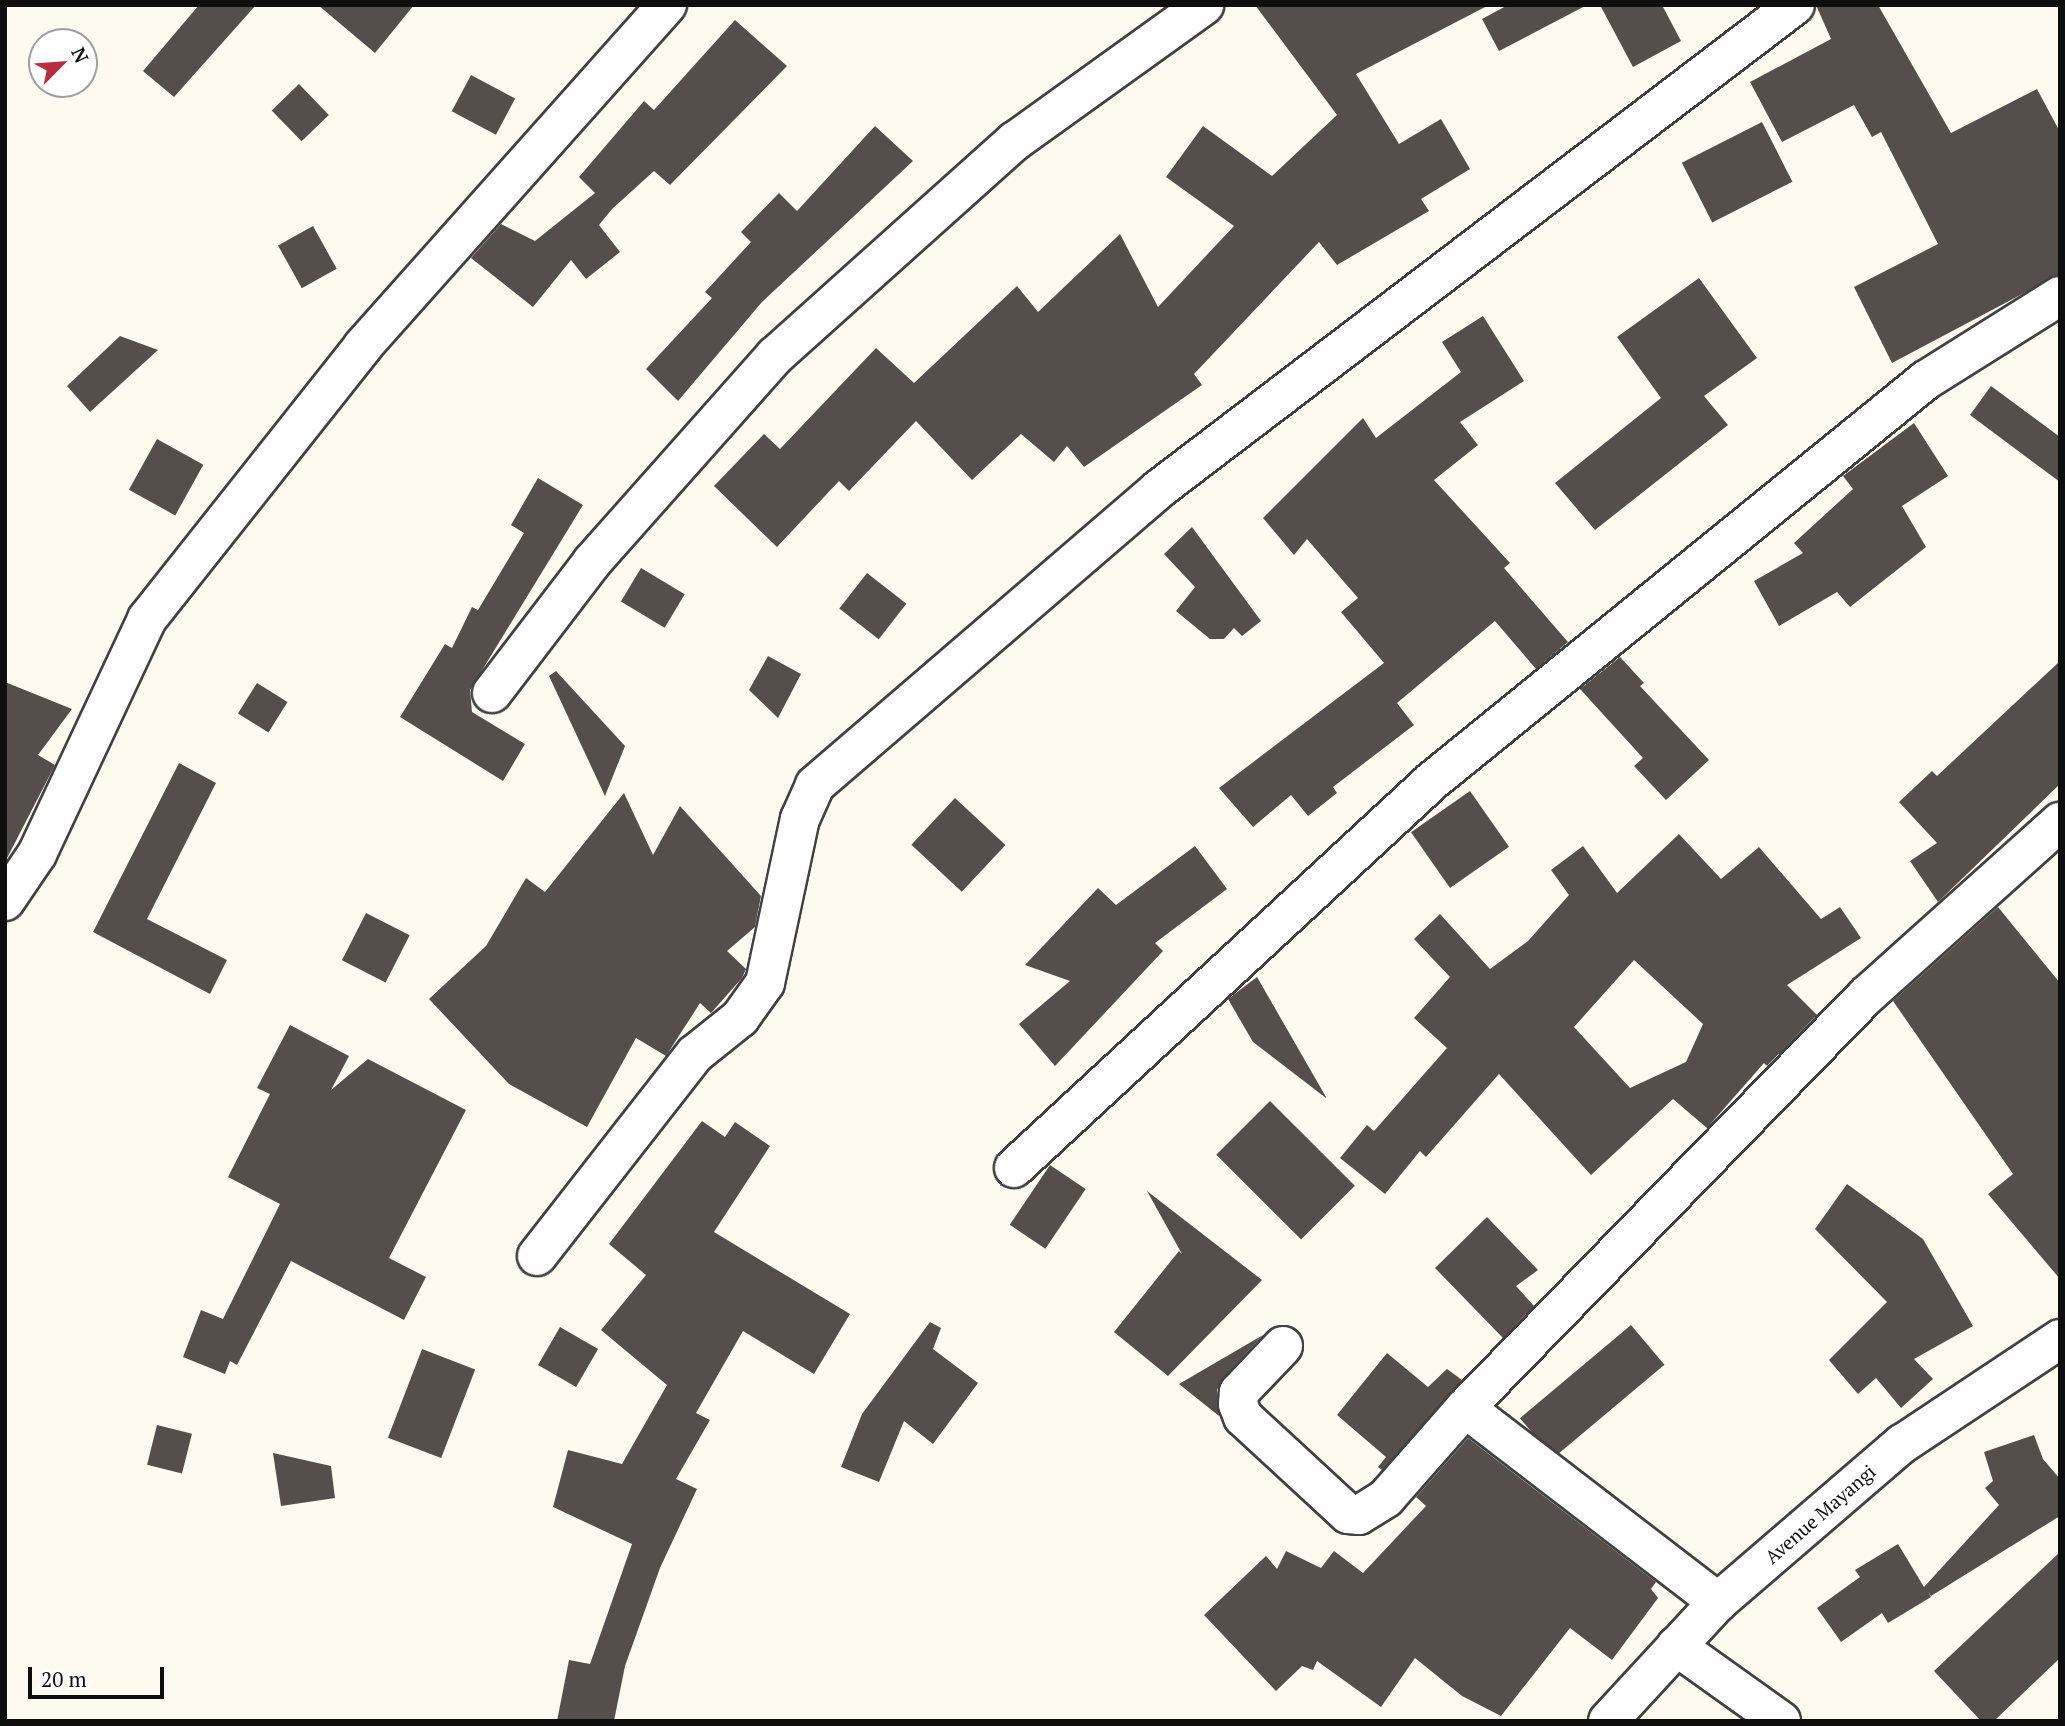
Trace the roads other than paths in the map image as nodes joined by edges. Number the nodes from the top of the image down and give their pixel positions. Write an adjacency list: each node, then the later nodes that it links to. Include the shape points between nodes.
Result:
1 (667, 5): 7 (street, via 363,346 147,619 37,854)
2 (1204, 5): 5 (street, via 1015,141 775,356 592,562)
3 (1795, 5): 9 (street, via 1159,489 816,785 800,819 765,983 740,1018 695,1054)
4 (2060, 296): 8 (street, via 1926,380 1432,781)
5 (492, 693)
6 (2060, 822): 12 (street, via 1866,996)
7 (5, 901)
8 (1014, 1168)
9 (537, 1256)
10 (2060, 1339): 13 (street, Avenue Mayangi, via 1902,1444)
11 (1283, 1346): 12 (street, via 1239,1392 1243,1417 1348,1514 1359,1515 1386,1498)
12 (1465, 1408): 13 (street)
13 (1718, 1602): 14 (street, Avenue Mayangi)
14 (1676, 1646): 15 (street, Avenue Mayangi); 16 (street)
15 (1608, 1721)
16 (1781, 1721)

